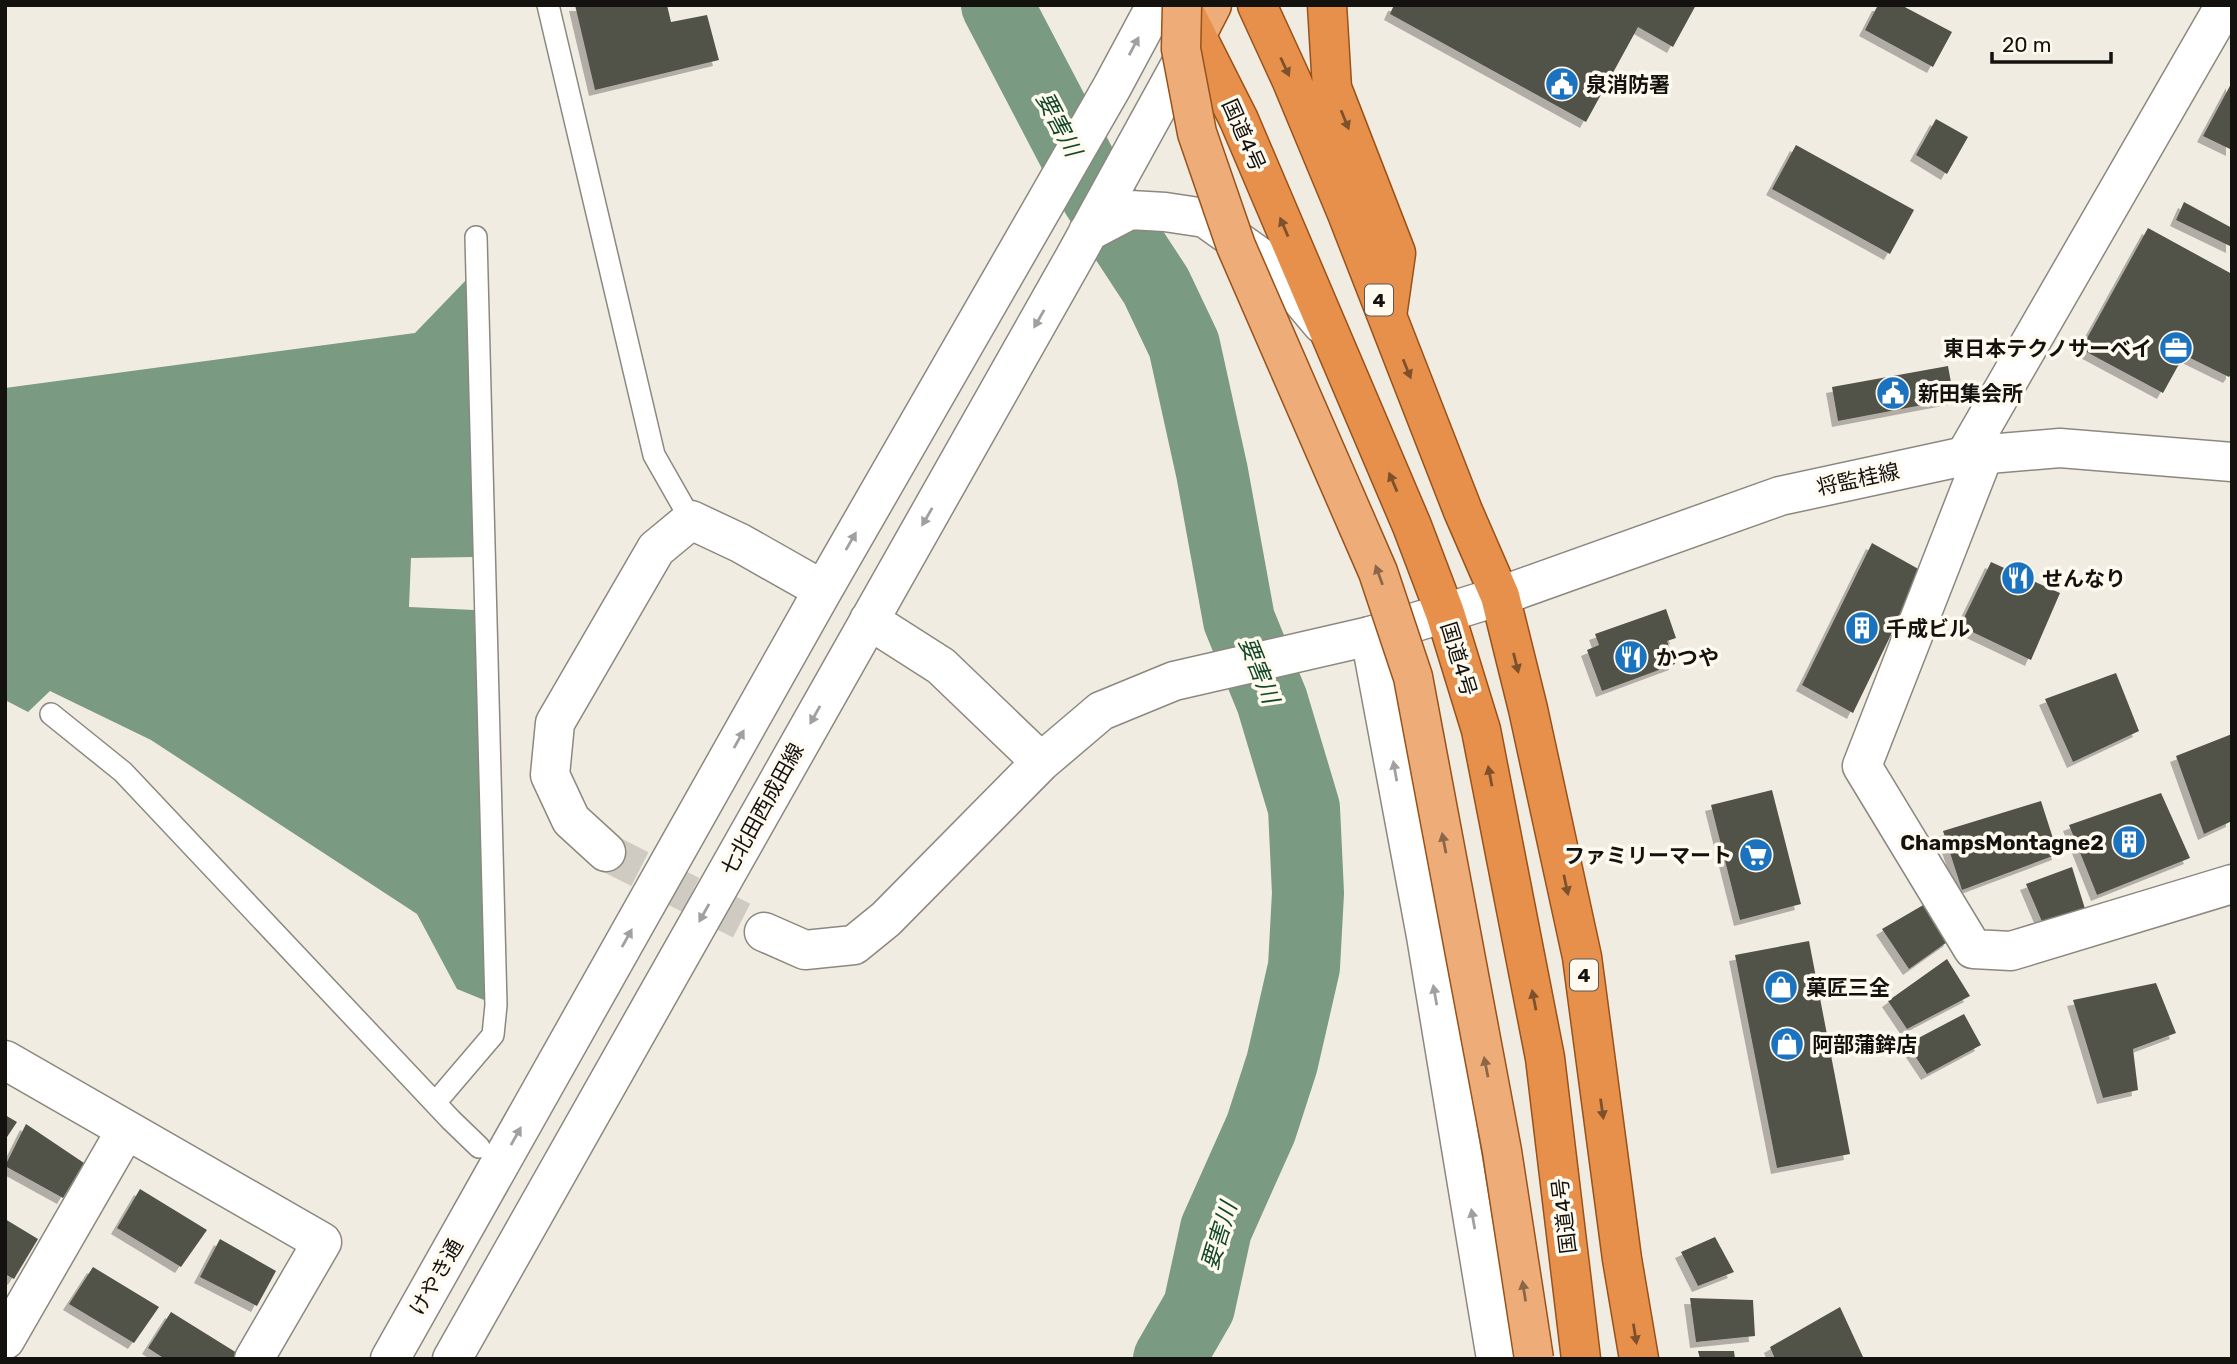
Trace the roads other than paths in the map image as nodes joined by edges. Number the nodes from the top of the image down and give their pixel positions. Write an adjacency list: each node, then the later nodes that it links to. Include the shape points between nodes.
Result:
1 (548, 5): 13 (lane, via 654,455)
2 (1156, 5): 14 (street, けやき通, one-way to 2)
3 (1257, 5): 9 (highway, 4, one-way to 9, via 1348,216)
4 (1327, 5): 9 (highway, one-way to 9, via 1332,88 1396,253)
5 (2221, 10): 11 (street)
6 (1193, 13): 8 (street, 七北田西成田線, via 1138,141); 10 (highway, 国道4号, one-way to 6); 33 (main road, one-way to 6, bridge, via 1502,1151 1413,677 1378,572 1236,246 1197,133 1181,49)
7 (476, 237): 25 (lane, via 496,1005 493,1035)
8 (1080, 246): 10 (street, via 1130,210 1205,218 1273,267); 17 (street, 七北田西成田線, one-way to 17)
9 (1386, 319): 15 (highway, 4, one-way to 15)
10 (1328, 331): 16 (highway, 国道4号, one-way to 10)
11 (1974, 455): 12 (street, 将監桂線, via 2060,448); 15 (street, 将監桂線, via 1780,496); 22 (street, via 1862,766 1973,949 2011,951)
12 (2232, 462)
13 (691, 520): 14 (street); 21 (street, via 656,549 555,723 550,775 571,820)
14 (822, 590): 30 (street, けやき通, one-way to 14)
15 (1500, 596): 16 (street, 将監桂線); 35 (highway, 4, one-way to 35, via 1582,957)
16 (1445, 613): 18 (street, 将監桂線); 34 (highway, 国道4号, one-way to 16, via 1545,1058 1481,730)
17 (869, 620): 20 (street, via 941,666); 31 (street, 七北田西成田線, one-way to 31)
18 (1370, 636): 20 (street, 将監桂線, via 1174,681 1101,711); 32 (street, one-way to 18, via 1426,936)
19 (51, 714): 25 (lane, via 123,772)
20 (1041, 762): 23 (street, 将監桂線, via 886,919 854,945 805,950)
21 (606, 852)
22 (2232, 884)
23 (764, 932)
24 (5, 1060): 26 (street)
25 (435, 1103): 27 (lane)
26 (126, 1130): 28 (street); 29 (street, via 322,1242)
27 (479, 1147)
28 (5, 1340)
29 (254, 1359)
30 (390, 1359)
31 (452, 1359)
32 (1496, 1359)
33 (1534, 1359)
34 (1581, 1359)
35 (1639, 1359)

